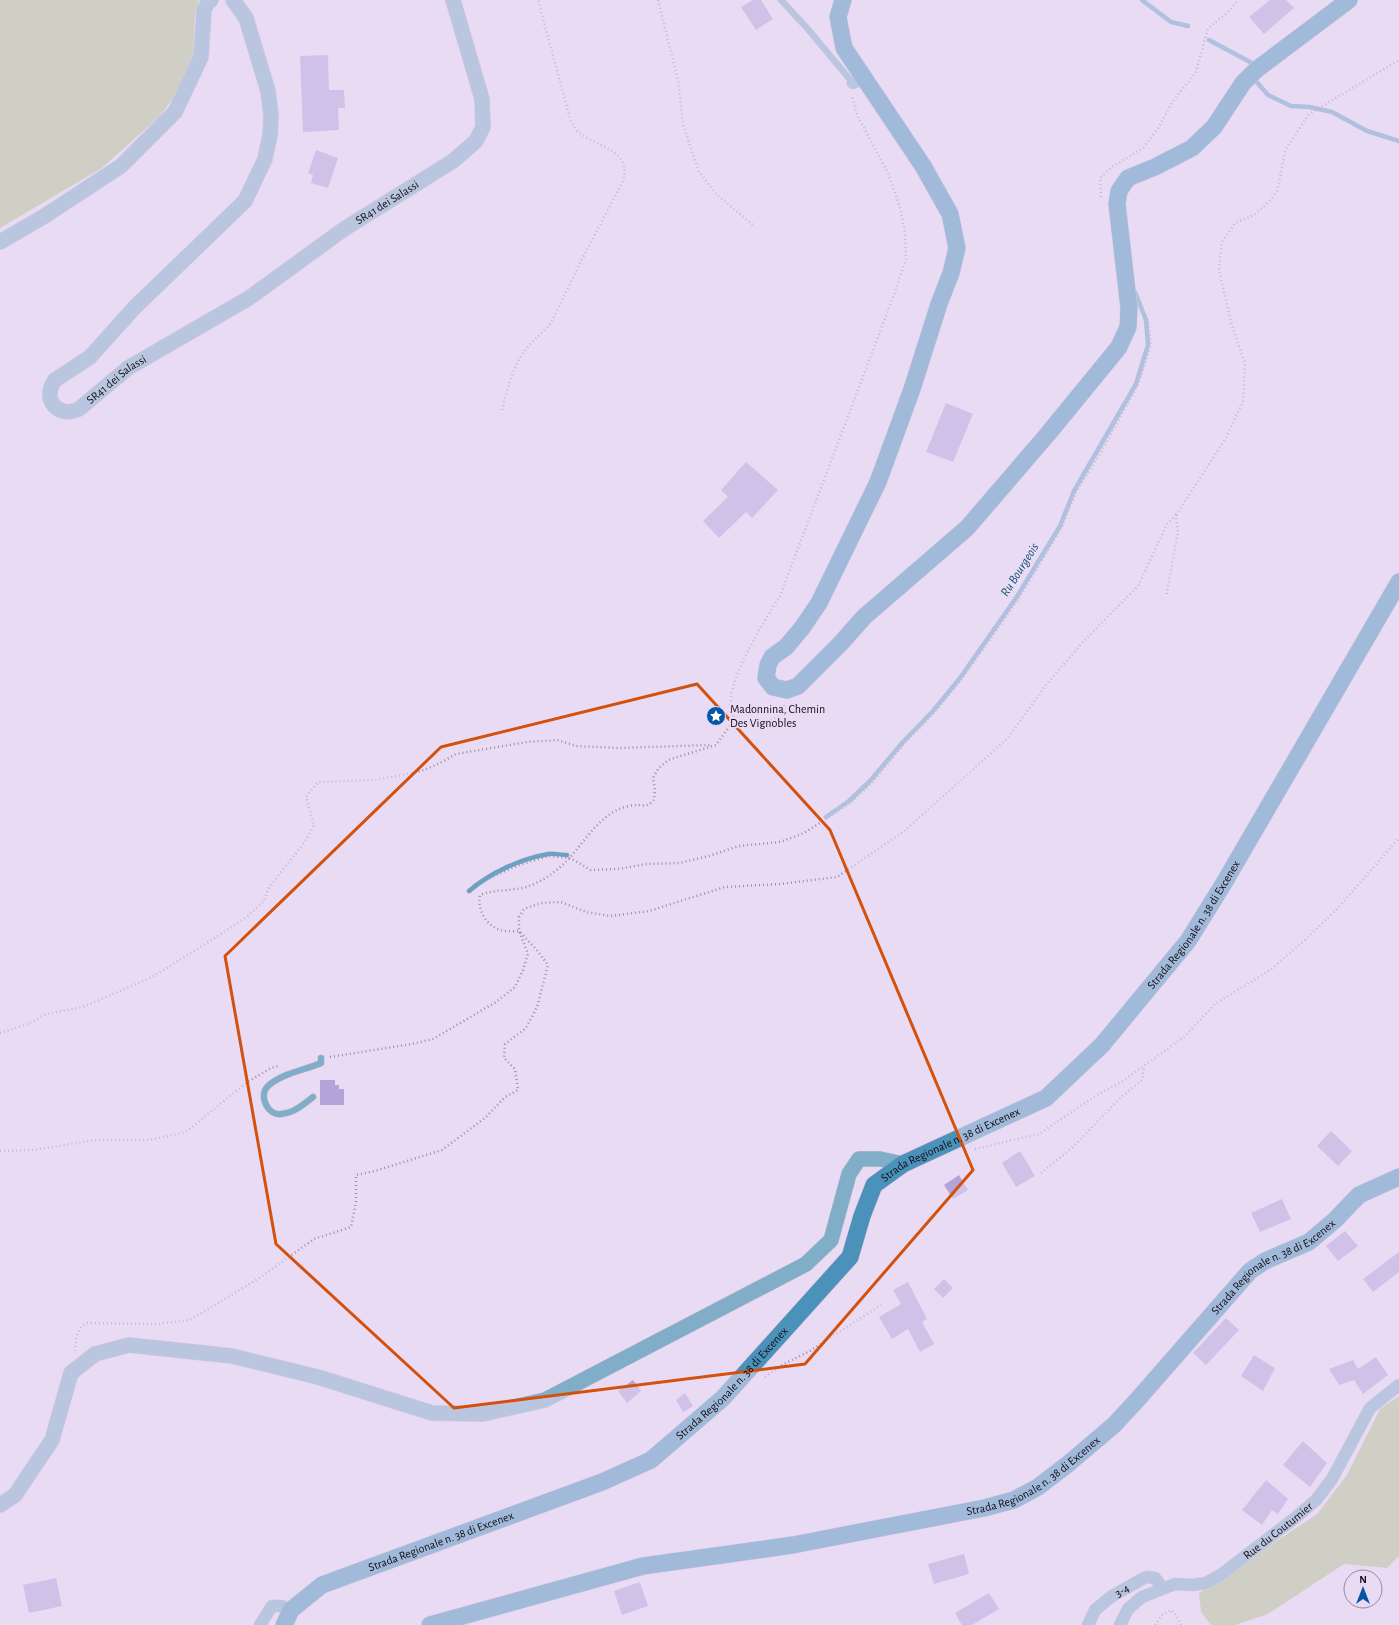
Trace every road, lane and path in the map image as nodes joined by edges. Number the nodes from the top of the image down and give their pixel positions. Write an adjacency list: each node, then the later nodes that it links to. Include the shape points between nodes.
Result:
1 (211, 0): 14 (street, via 204,10 201,57 175,112 121,166)
2 (233, 0): 3 (street, SR41 dei Salassi, via 246,18 268,91 271,116 265,159 245,201 135,308 90,357 54,380 50,397 52,403 61,411 73,412 79,409 128,368 249,298 344,229 453,162 476,141 483,127 482,99)
3 (453, 0)
4 (538, 0): 16 (path, via 571,122 580,134 614,152 624,162 625,174 551,323 525,350 514,370)
5 (658, 0): 13 (path, via 678,80 683,124 698,170 715,193)
6 (781, 0): 11 (lane)
7 (843, 0): 11 (main road, via 838,17 844,48)
8 (1238, 0): 12 (path, via 1226,14 1208,28 1196,72 1171,104 1159,127 1143,148 1112,167 1100,178)
9 (1349, 0): 20 (main road, via 1256,70 1243,83 1214,127 1192,148 1128,178 1119,191 1117,204 1129,308 1128,327 1119,347 967,528 864,618 798,686 787,690)
10 (1399, 60): 17 (path, via 1309,114 1286,148 1277,191 1254,215 1235,222 1222,242 1219,270 1231,322 1245,364 1243,401 1226,438)
11 (858, 80): 20 (main road, via 923,166 950,214 957,248 912,389 878,482 819,602 786,647 772,657 766,678); 21 (path, via 852,99 857,115 888,173 900,207 905,232 906,259 780,596 754,639 740,671 731,702 731,711)
12 (1101, 201)
13 (753, 225)
14 (0, 242)
15 (1145, 313): 24 (path, via 1151,345 1138,385 1076,492 1062,527 1018,600 962,679 872,783 851,803 804,832 780,842 739,846 679,863 591,870)
16 (502, 410)
17 (1176, 515): 19 (path, via 1178,532); 26 (path, via 1167,524 1138,586 1083,642 1007,739 903,832 837,877 725,887 649,910 611,916 586,912 561,902 540,903 524,908 519,917)
18 (1399, 582): 34 (main road, Strada Regionale n. 38 di Excenex, via 1188,941 1102,1045 1046,1098)
19 (1166, 597)
20 (773, 688): 21 (path, via 784,703 783,710 775,719 758,724)
21 (736, 719): 22 (path)
22 (716, 745): 24 (path, via 668,760 653,778 654,800 647,805 617,810 600,822); 27 (path, via 618,748 576,746 557,740 527,742 456,754 440,764 398,776 374,780 318,782 306,797 314,825 312,830 268,889 264,901 248,916 152,977 83,1007 46,1014 28,1024)
23 (1399, 838): 30 (path, via 1338,908 1304,941 1270,970 1214,1004 1185,1036)
24 (570, 858): 25 (path, via 549,856 520,865 482,882); 26 (path, via 538,882 517,889 491,891 480,895 480,912 492,926)
25 (470, 892)
26 (519, 932): 28 (path, via 528,954 524,970 515,986 496,1002 433,1039); 38 (path, via 548,965 537,1007 526,1028 505,1044 504,1058 515,1069 518,1090 505,1097 485,1118 442,1150 356,1175 356,1202 351,1227 314,1239 261,1277 190,1320 156,1324 87,1323 82,1326 77,1334)
27 (0, 1033)
28 (322, 1058): 31 (lane, via 321,1063 276,1080 266,1087 264,1095 270,1112 279,1115 288,1113)
29 (284, 1064): 33 (path, via 271,1068 246,1083 186,1132 149,1140 95,1140 32,1150)
30 (1144, 1066): 32 (path, via 1039,1134); 35 (path, via 1142,1080 1119,1099 1073,1147)
31 (313, 1097)
32 (972, 1150)
33 (0, 1151)
34 (903, 1164): 38 (street, via 880,1159 859,1159 849,1174 830,1240 806,1264 545,1400 483,1414 432,1413 318,1378 232,1356 129,1345 95,1354); 43 (main road, Strada Regionale n. 38 di Excenex, via 874,1185 850,1257 722,1398 651,1460 602,1482 322,1585)
35 (1041, 1173)
36 (1399, 1176): 45 (main road, Strada Regionale n. 38 di Excenex, via 1359,1195 1309,1242 1265,1261 1250,1271 1114,1425 1038,1487 1014,1500 793,1545 643,1566)
37 (881, 1305): 39 (path, via 810,1351 782,1364)
38 (71, 1373): 41 (street, via 52,1440 15,1495)
39 (764, 1378)
40 (1399, 1385): 42 (street, Rue du Coutumier, via 1370,1408 1332,1479 1316,1500 1296,1518 1222,1574 1206,1583 1175,1584)
41 (0, 1505)
42 (1159, 1590): 46 (street, 3-4, via 1159,1583 1155,1578 1144,1578 1112,1596 1095,1610); 47 (street, Rue du Coutumier, via 1142,1596 1128,1609)
43 (287, 1618): 44 (street, via 282,1606 272,1606)
44 (260, 1625)
45 (430, 1625)
46 (1088, 1625)
47 (1120, 1625)
48 (1155, 1625): 49 (path, via 1162,1615 1171,1610)
49 (1181, 1625)

